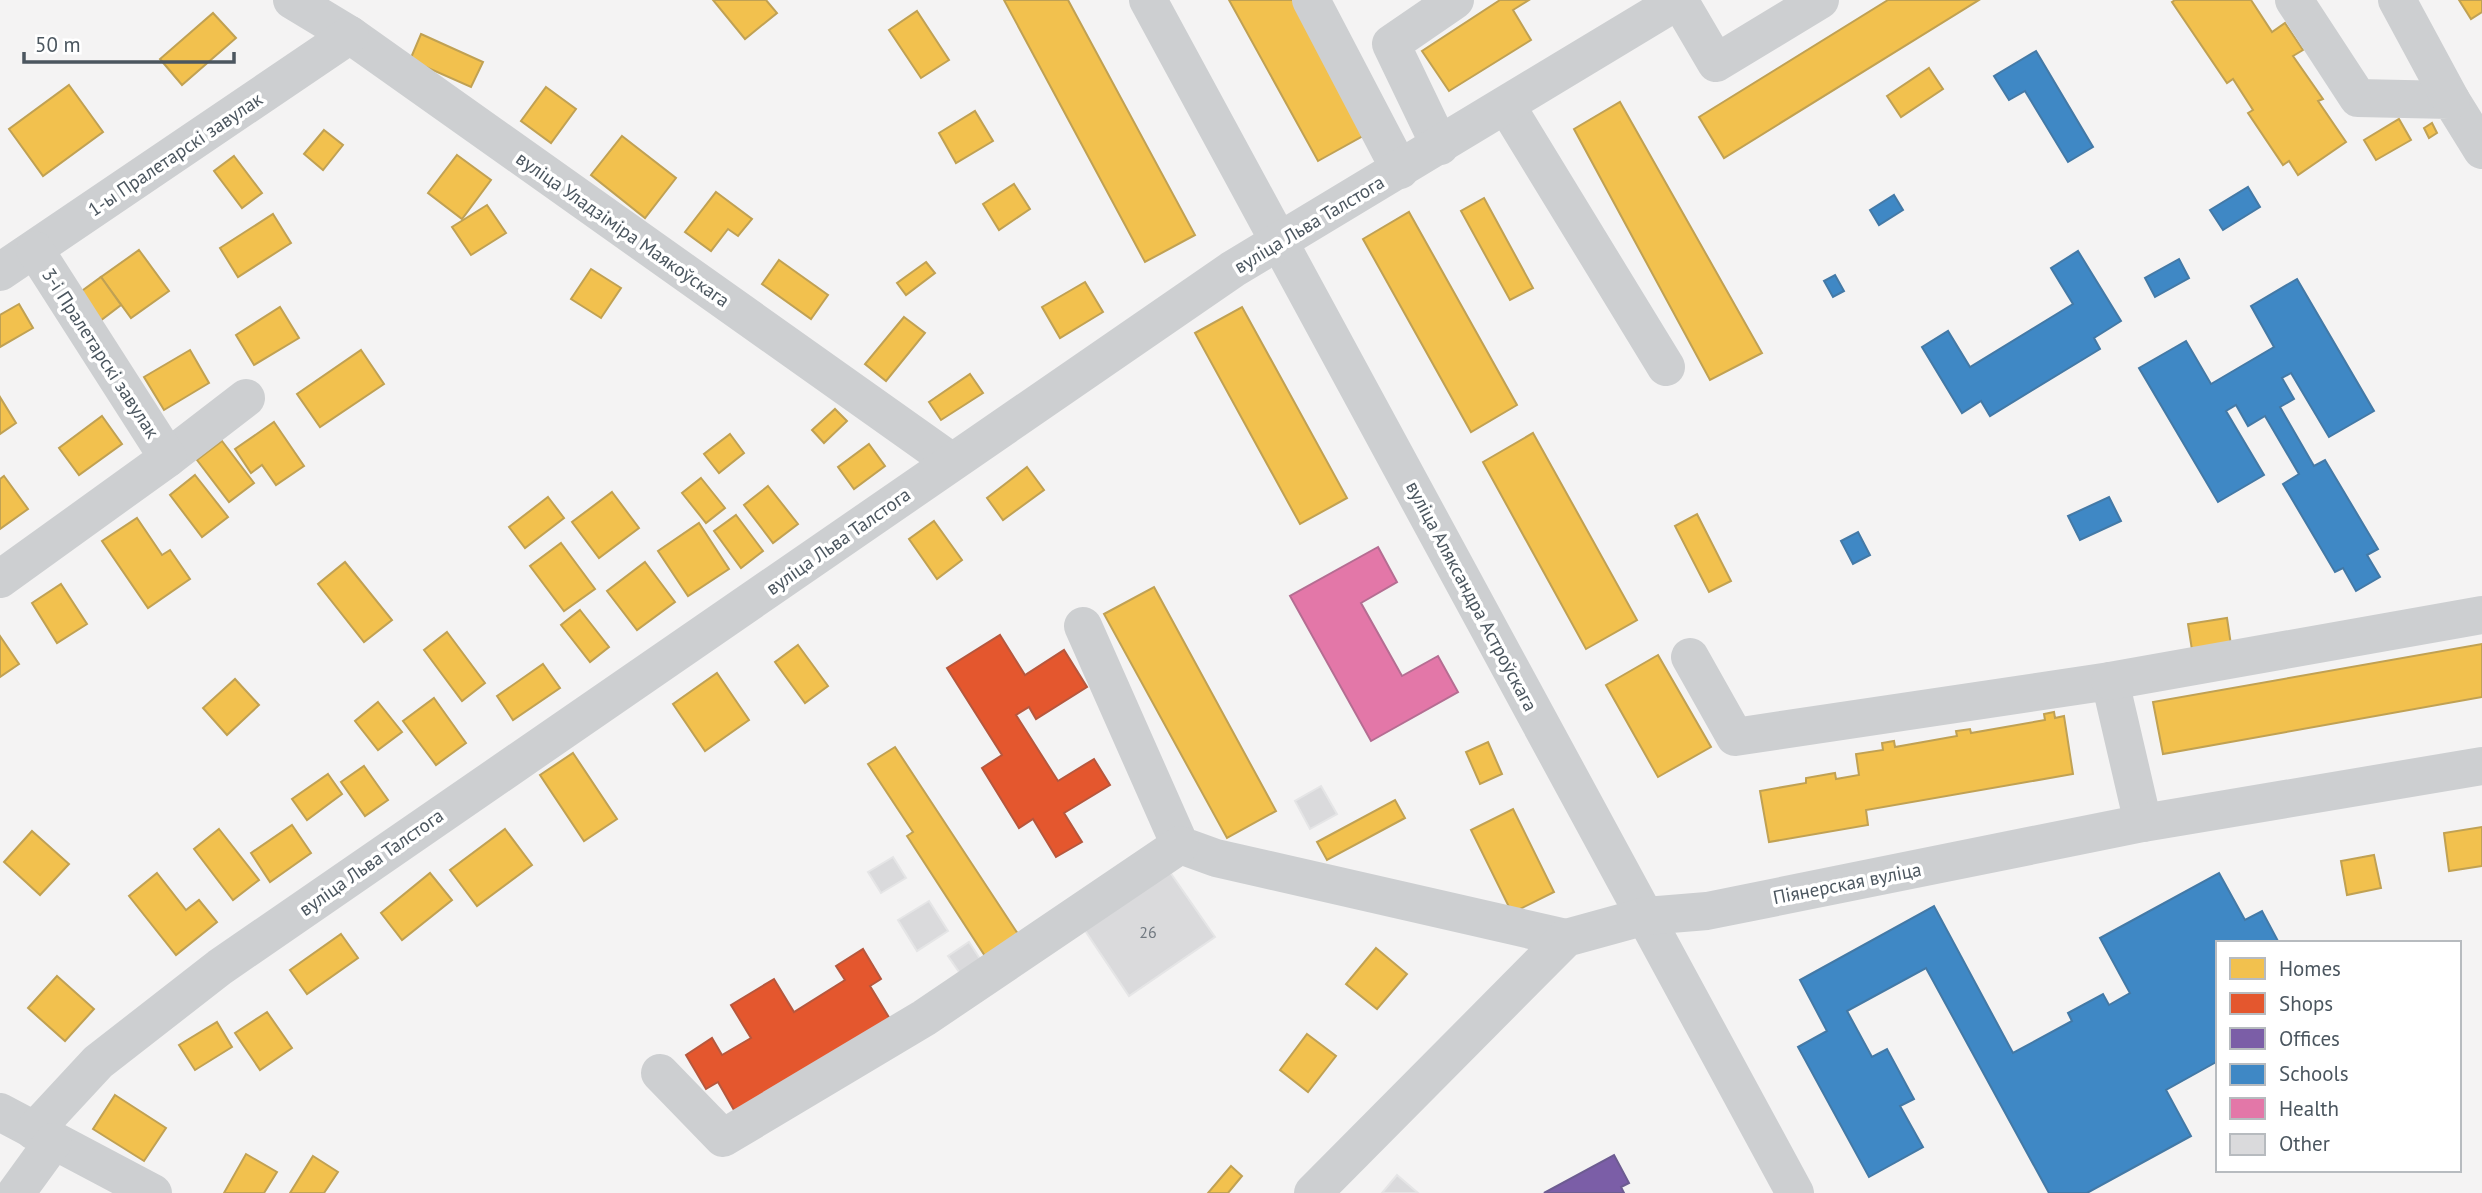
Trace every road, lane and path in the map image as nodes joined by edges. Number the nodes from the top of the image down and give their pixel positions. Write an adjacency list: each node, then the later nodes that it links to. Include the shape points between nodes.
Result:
1 (292, 0): 9 (street, вуліца Уладзіміра Маякоўскага)
2 (1148, 0): 15 (street, вуліца Аляксандра Астроўскага)
3 (1311, 0): 14 (street)
4 (1455, 0): 12 (street, via 1391,44)
5 (1679, 0): 6 (street, via 1716,63); 11 (street, вуліца Льва Талстога)
6 (1820, 0)
7 (2397, 0): 10 (street)
8 (2298, 1): 10 (street, via 2358,98)
9 (350, 35): 16 (street, 1-ы Пралетарскі завулак); 21 (street, вуліца Уладзіміра Маякоўскага)
10 (2451, 100): 13 (street)
11 (1507, 105): 12 (street, вуліца Льва Талстога); 18 (street)
12 (1440, 146): 14 (street, вуліца Льва Талстога)
13 (2482, 150)
14 (1400, 170): 15 (street, вуліца Льва Талстога)
15 (1280, 242): 21 (street, вуліца Льва Талстога, via 1233,269); 30 (street, вуліца Аляксандра Астроўскага)
16 (35, 250): 17 (street, 1-ы Пралетарскі завулак); 20 (street, 3-і Пралетарскі завулак)
17 (0, 272)
18 (1666, 367)
19 (246, 398): 20 (street)
20 (168, 458): 22 (street, 3-і Пралетарскі завулак)
21 (952, 462): 34 (street, вуліца Льва Талстога, via 220,967 99,1062)
22 (0, 579)
23 (2482, 615): 26 (street)
24 (1083, 626): 29 (street)
25 (1690, 657): 26 (street, via 1735,737)
26 (2110, 681): 28 (street)
27 (2482, 766): 28 (street, Піянерская вуліца)
28 (2143, 823): 30 (street, Піянерская вуліца, via 1707,911)
29 (1180, 845): 31 (street, via 1216,858); 32 (street, via 923,1018 723,1138)
30 (1646, 916): 31 (street, Піянерская вуліца); 38 (street, вуліца Аляксандра Астроўскага)
31 (1566, 938): 37 (street, Піянерская вуліца)
32 (660, 1073)
33 (0, 1112): 34 (street)
34 (44, 1137): 35 (street, вуліца Льва Талстога); 36 (street)
35 (16, 1193)
36 (153, 1193)
37 (1313, 1193)
38 (1795, 1193)

